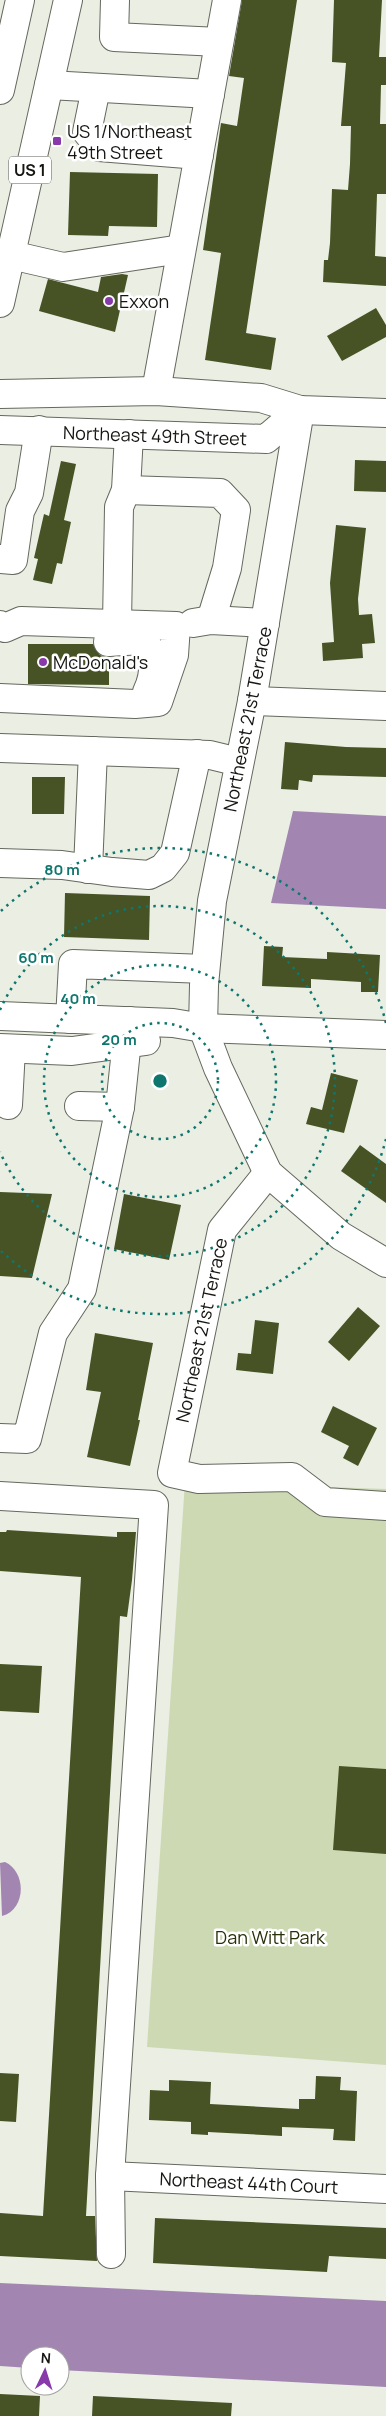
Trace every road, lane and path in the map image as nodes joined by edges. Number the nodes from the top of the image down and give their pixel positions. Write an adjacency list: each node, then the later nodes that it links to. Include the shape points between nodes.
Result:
1 (20, 0): 6 (street)
2 (68, 0): 7 (street, US 1)
3 (115, 0): 5 (street, via 114,37)
4 (227, 0): 5 (street)
5 (219, 42): 10 (street)
6 (4, 50): 9 (street)
7 (49, 86): 8 (street); 13 (street, US 1)
8 (96, 88): 10 (street); 11 (street, via 87,132 98,147)
9 (0, 90)
10 (210, 94): 11 (street)
11 (199, 154): 12 (street)
12 (182, 249): 13 (street, via 63,267); 15 (street)
13 (11, 255): 14 (street, US 1)
14 (0, 303)
15 (156, 391): 16 (street); 17 (street, via 260,398)
16 (0, 394)
17 (300, 410): 18 (street); 21 (street, Northeast 49th Street, via 266,439); 25 (street, Northeast 21st Terrace)
18 (386, 413)
19 (0, 430): 20 (street, Northeast 49th Street)
20 (39, 430): 21 (street, Northeast 49th Street); 23 (street, via 29,493 20,511 13,560)
21 (129, 434): 22 (street)
22 (126, 490): 24 (street, via 220,493 236,510 227,568); 28 (street, via 119,507)
23 (0, 559)
24 (211, 620): 25 (street); 26 (street)
25 (265, 623): 31 (street, Northeast 21st Terrace)
26 (176, 626): 28 (street); 30 (street, via 174,655 158,702)
27 (2, 629): 28 (street, via 21,621)
28 (120, 633): 30 (street, via 147,646 154,659 146,694 138,698 85,696)
29 (0, 698): 30 (street)
30 (66, 701)
31 (252, 701): 32 (street); 36 (street, Northeast 21st Terrace)
32 (386, 706)
33 (0, 748): 34 (street)
34 (93, 751): 35 (street); 38 (street)
35 (197, 754): 36 (street); 38 (street, via 174,853 163,868 149,875)
36 (240, 762): 39 (street, Northeast 21st Terrace, via 212,901)
37 (0, 863): 38 (street, via 62,864)
38 (88, 869)
39 (205, 969): 41 (street, via 73,964); 42 (street, Northeast 21st Terrace)
40 (0, 1016): 41 (street)
41 (70, 1019): 43 (street)
42 (203, 1028): 43 (street, via 183,1042); 44 (street); 49 (street, via 218,1068)
43 (128, 1032): 45 (street, via 72,1051); 48 (street)
44 (386, 1035)
45 (6, 1048): 46 (street)
46 (8, 1105)
47 (79, 1106): 48 (street)
48 (120, 1107): 51 (street, via 82,1290 53,1333 27,1439)
49 (268, 1172): 50 (street, via 341,1236); 53 (street, Northeast 21st Terrace, via 222,1230 172,1473 199,1479 292,1478 325,1502)
50 (386, 1263)
51 (0, 1438)
52 (0, 1496): 54 (street, via 154,1505)
53 (386, 1506)
54 (110, 2176): 55 (street, Northeast 44th Court); 56 (street)
55 (386, 2188)
56 (111, 2254)

